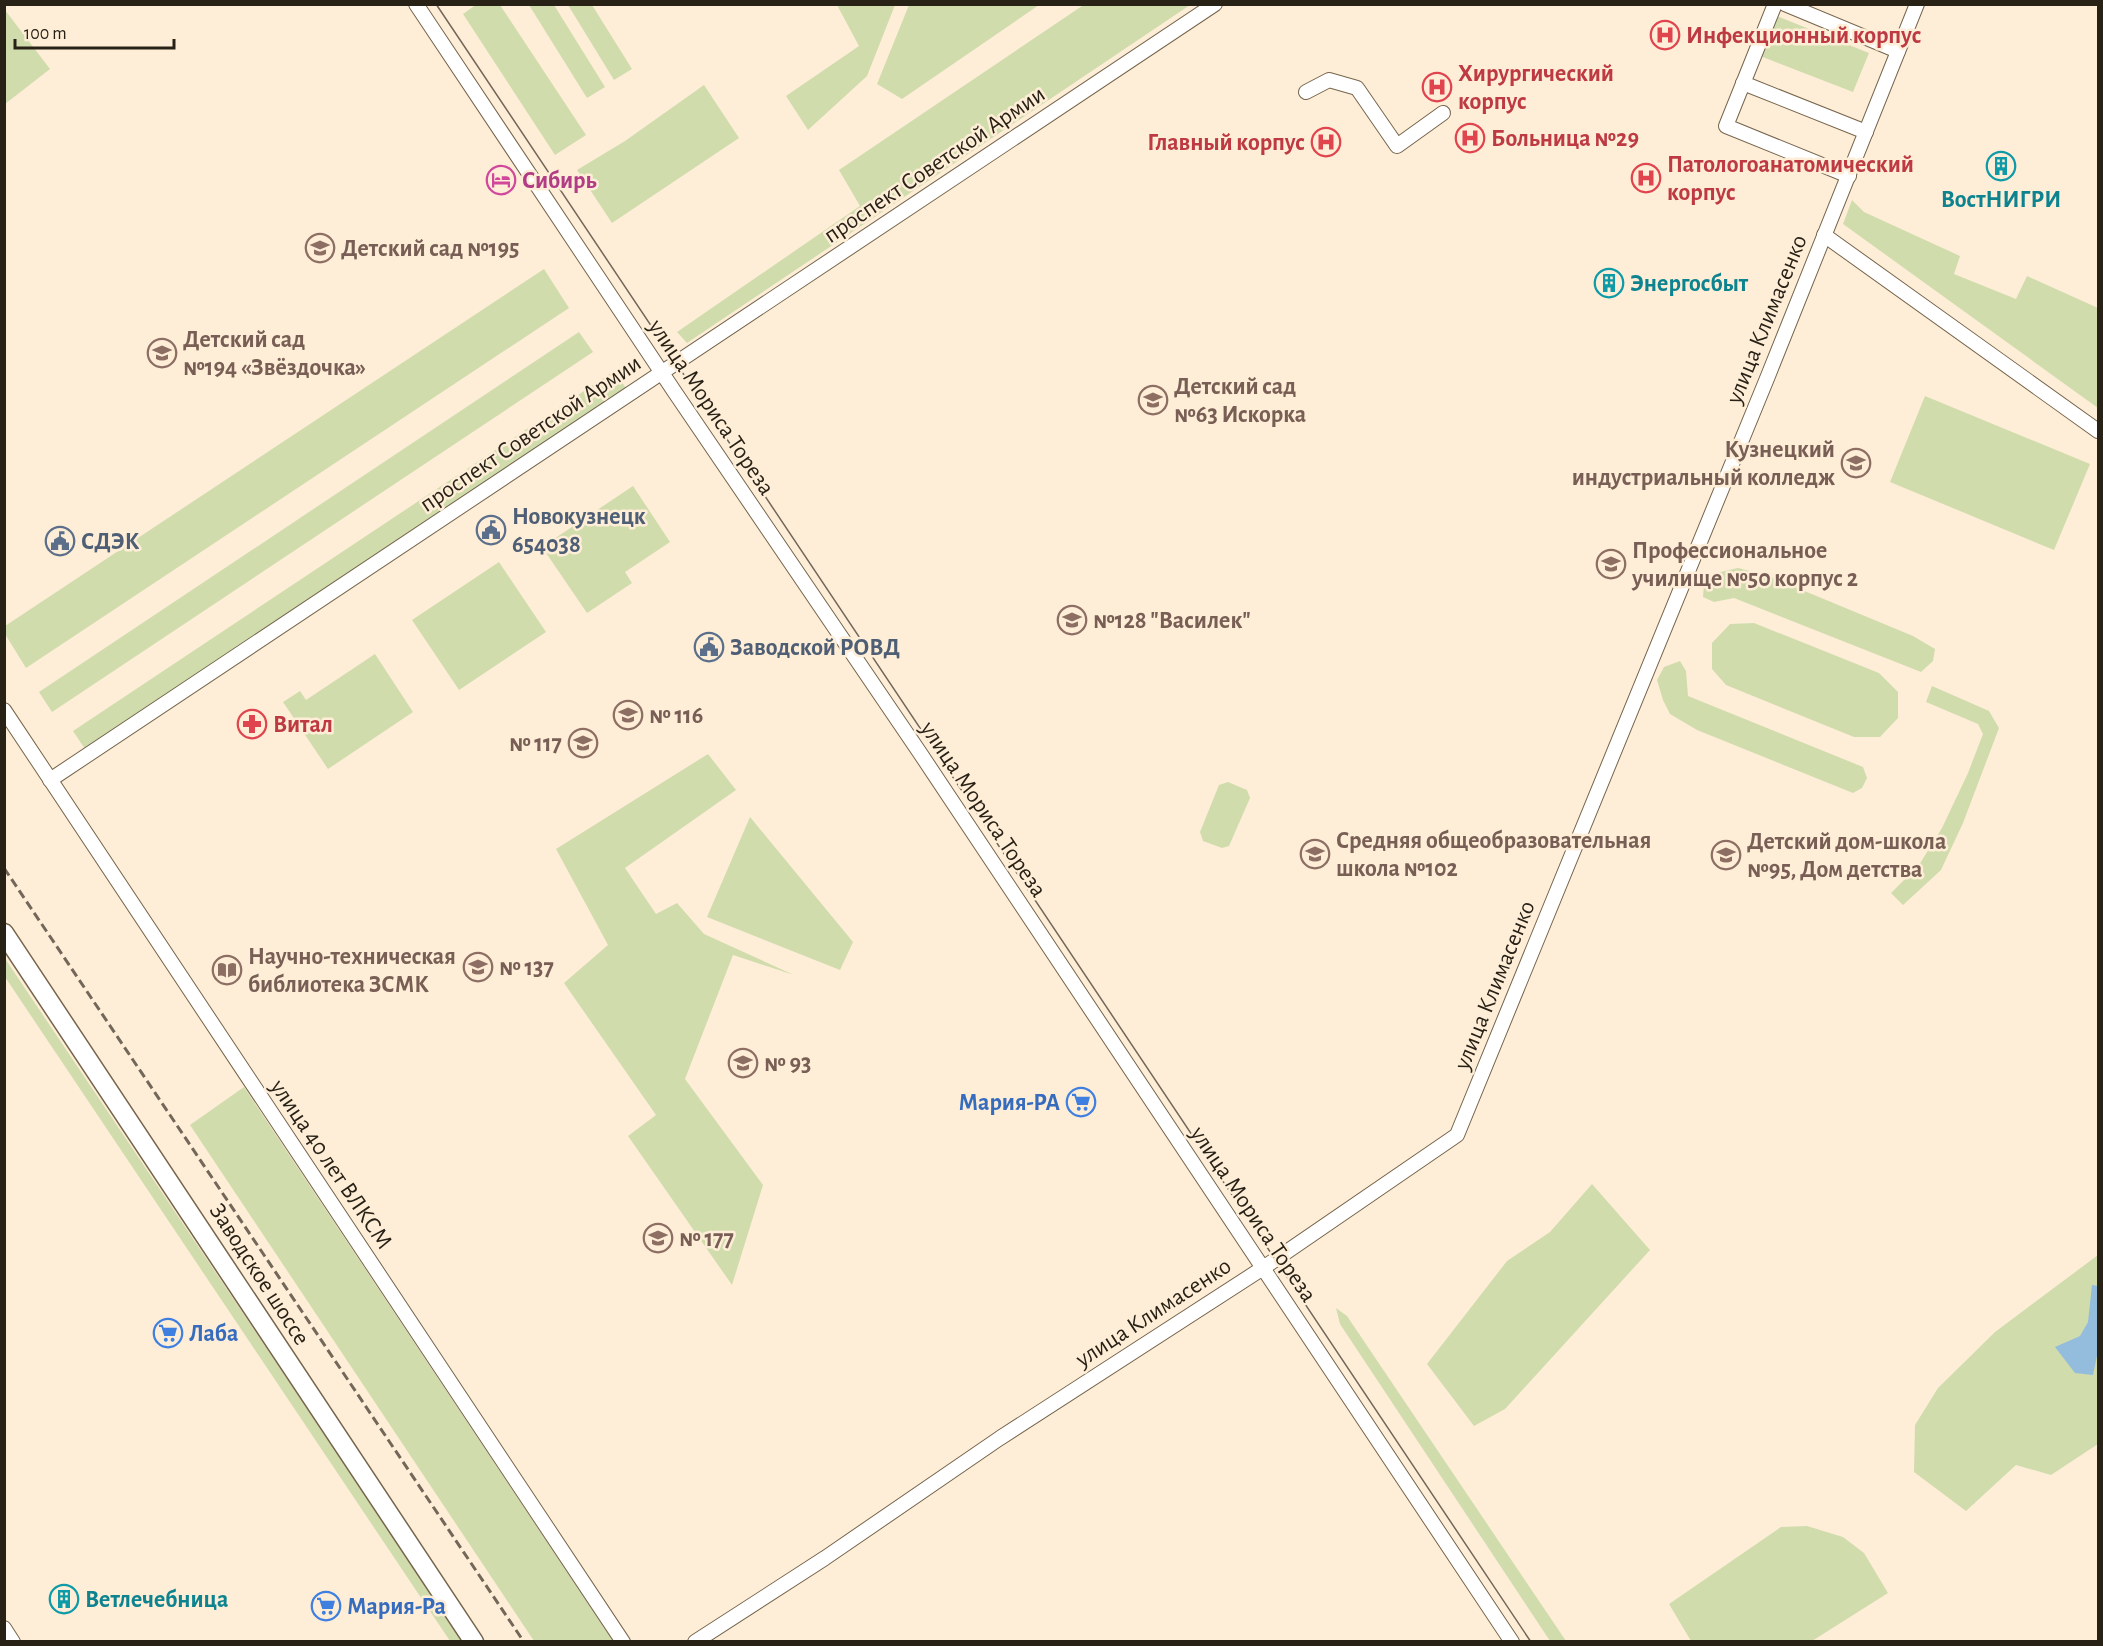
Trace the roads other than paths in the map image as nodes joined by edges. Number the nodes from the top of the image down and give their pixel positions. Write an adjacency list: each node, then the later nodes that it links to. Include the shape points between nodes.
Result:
1 (416, 4): 13 (street, улица Мориса Тореза)
2 (1215, 4): 13 (street, проспект Советской Армии)
3 (1775, 4): 7 (street)
4 (1785, 4): 6 (street)
5 (1917, 4): 6 (street, улица Климасенко)
6 (1898, 51): 10 (street, улица Климасенко)
7 (1743, 83): 10 (street); 11 (street, via 1726,126)
8 (1306, 92): 9 (street, via 1329,80 1357,88 1397,146)
9 (1443, 113)
10 (1866, 132): 11 (street, улица Климасенко)
11 (1849, 176): 12 (street, улица Климасенко)
12 (1824, 236): 14 (street); 18 (street, улица Климасенко, via 1457,1135)
13 (662, 373): 16 (street, проспект Советской Армии); 18 (street, улица Мориса Тореза)
14 (2098, 431)
15 (4, 710): 16 (street, улица 40 лет ВЛКСМ)
16 (50, 780): 22 (street, улица 40 лет ВЛКСМ)
17 (4, 933): 21 (main road, Заводское шоссе)
18 (1263, 1268): 23 (street, улица Климасенко); 24 (street, улица Мориса Тореза)
19 (4, 1628): 20 (street)
20 (13, 1641)
21 (474, 1641)
22 (623, 1641)
23 (695, 1641)
24 (1512, 1641)

